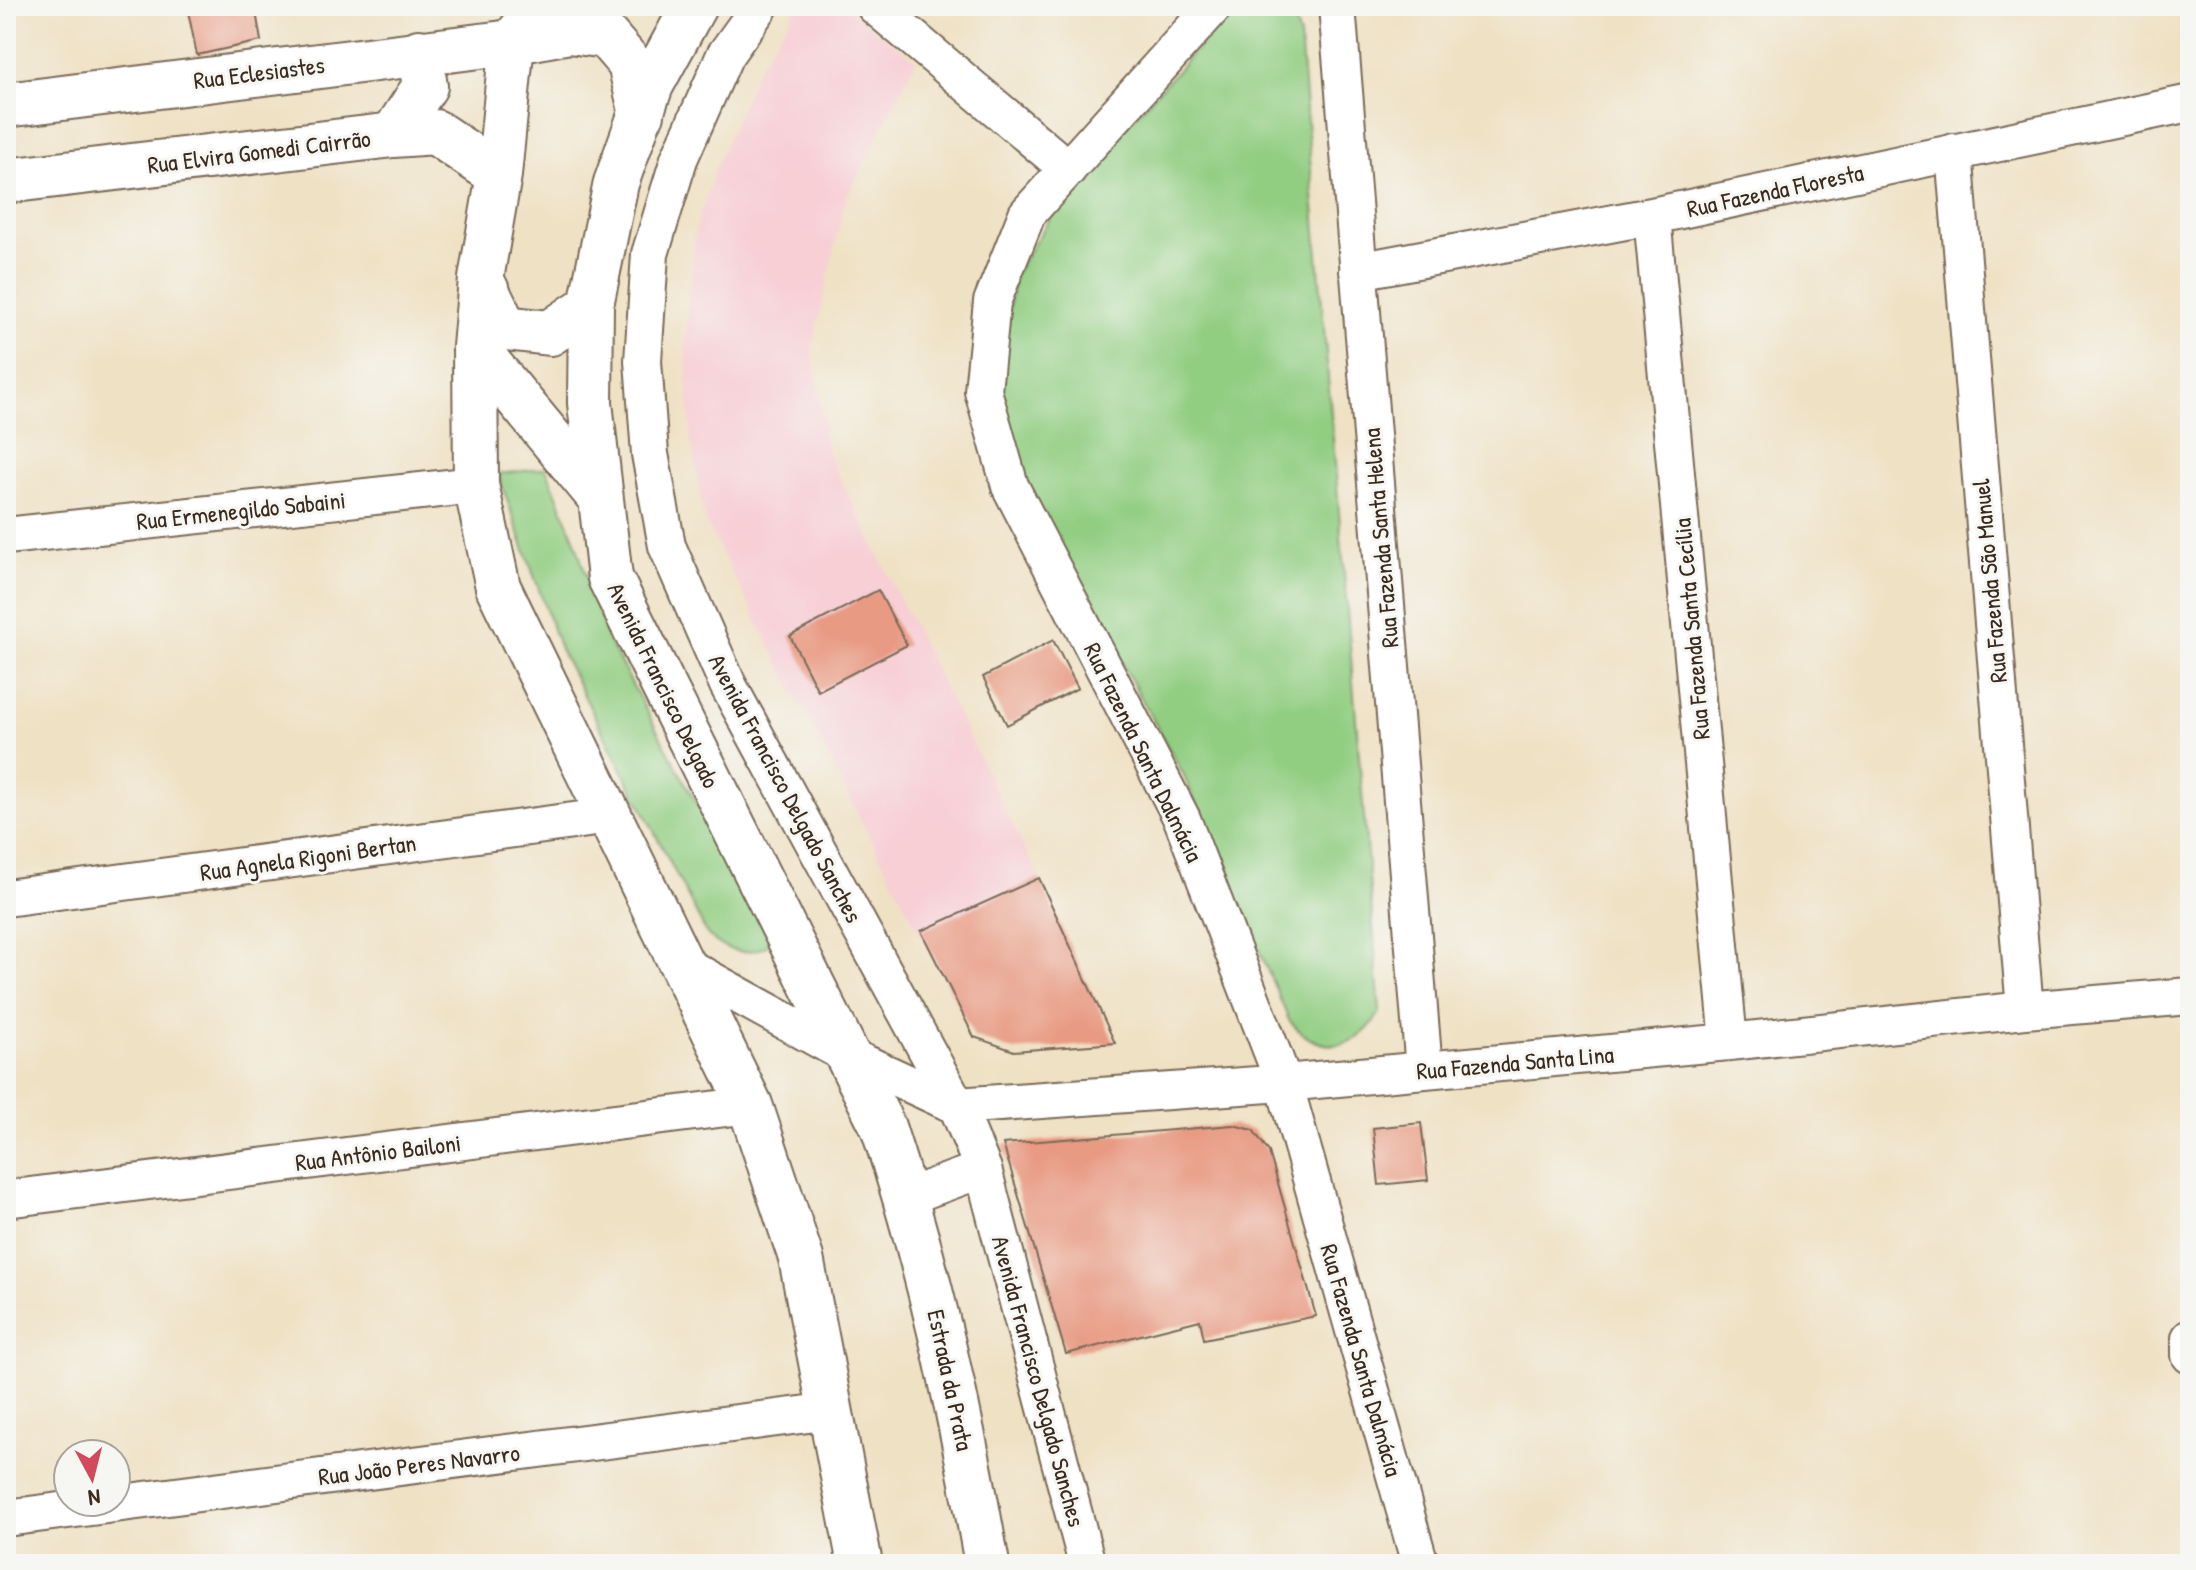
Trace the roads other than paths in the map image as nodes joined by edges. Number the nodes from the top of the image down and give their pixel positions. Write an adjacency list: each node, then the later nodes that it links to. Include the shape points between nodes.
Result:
1 (541, 6): 7 (main road)
2 (694, 6): 11 (main road, Avenida Francisco Delgado, via 651,85)
3 (760, 6): 35 (street, Avenida Francisco Delgado Sanches, via 725,55 679,159 650,254 643,361 650,454 667,546 728,685)
4 (875, 6): 14 (street)
5 (1214, 6): 14 (street, Rua Fazenda Santa Dalmácia)
6 (1337, 6): 18 (street, Rua Fazenda Santa Helena)
7 (513, 24): 8 (main road, Rua Eclesiastes); 11 (main road, Rua Eclesiastes, via 606,36 630,64); 15 (main road)
8 (419, 52): 10 (main road, Rua Eclesiastes); 12 (main road, via 425,86)
9 (2190, 103): 13 (street, Rua Fazenda Floresta)
10 (6, 105)
11 (642, 114): 20 (main road, Avenida Francisco Delgado, via 616,183)
12 (393, 135): 15 (main road, Rua Elvira Gomedi Cairrão, via 435,132); 16 (main road, Rua Elvira Gomedi Cairrão)
13 (1954, 152): 17 (street, Rua Fazenda Floresta); 29 (street, Rua Fazenda São Manuel)
14 (1068, 169): 33 (street, Rua Fazenda Santa Dalmácia, via 1027,214 992,302 983,391 1010,486 1182,819)
15 (499, 175): 19 (main road)
16 (6, 181)
17 (1652, 216): 18 (street, Rua Fazenda Floresta); 30 (street, Rua Fazenda Santa Cecília)
18 (1358, 271): 32 (street, Rua Fazenda Santa Helena)
19 (481, 279): 20 (main road, via 505,328 550,333); 21 (main road)
20 (591, 305): 23 (main road, Avenida Francisco Delgado, via 590,403)
21 (475, 347): 22 (main road); 23 (main road)
22 (476, 485): 24 (street, Rua Ermenegildo Sabaini); 25 (main road, via 498,587)
23 (601, 499): 31 (main road, Avenida Francisco Delgado, via 610,578)
24 (6, 536)
25 (610, 816): 26 (street, Rua Agnela Rigoni Bertan); 27 (main road)
26 (6, 898)
27 (680, 963): 31 (street, Rua Fazenda Santa Lina); 34 (main road)
28 (2190, 996): 29 (street, Rua Fazenda Santa Lina)
29 (2025, 1010): 30 (street, Rua Fazenda Santa Lina)
30 (1729, 1042): 32 (street, Rua Fazenda Santa Lina)
31 (849, 1056): 35 (street, Rua Fazenda Santa Lina); 37 (main road, Avenida Francisco Delgado, via 883,1127)
32 (1424, 1070): 33 (street, Rua Fazenda Santa Lina)
33 (1284, 1083): 35 (street, Rua Fazenda Santa Lina); 44 (street, Rua Fazenda Santa Dalmácia)
34 (750, 1105): 38 (street, Rua Antônio Bailoni); 39 (main road, via 801,1258)
35 (957, 1106): 36 (street, Avenida Francisco Delgado Sanches)
36 (983, 1169): 37 (street); 43 (street, Avenida Francisco Delgado Sanches)
37 (906, 1197): 42 (main road, Estrada da Prata, via 964,1435)
38 (6, 1199)
39 (831, 1411): 40 (street, Rua João Peres Navarro); 41 (main road)
40 (6, 1518)
41 (860, 1564)
42 (987, 1564)
43 (1087, 1564)
44 (1420, 1564)

